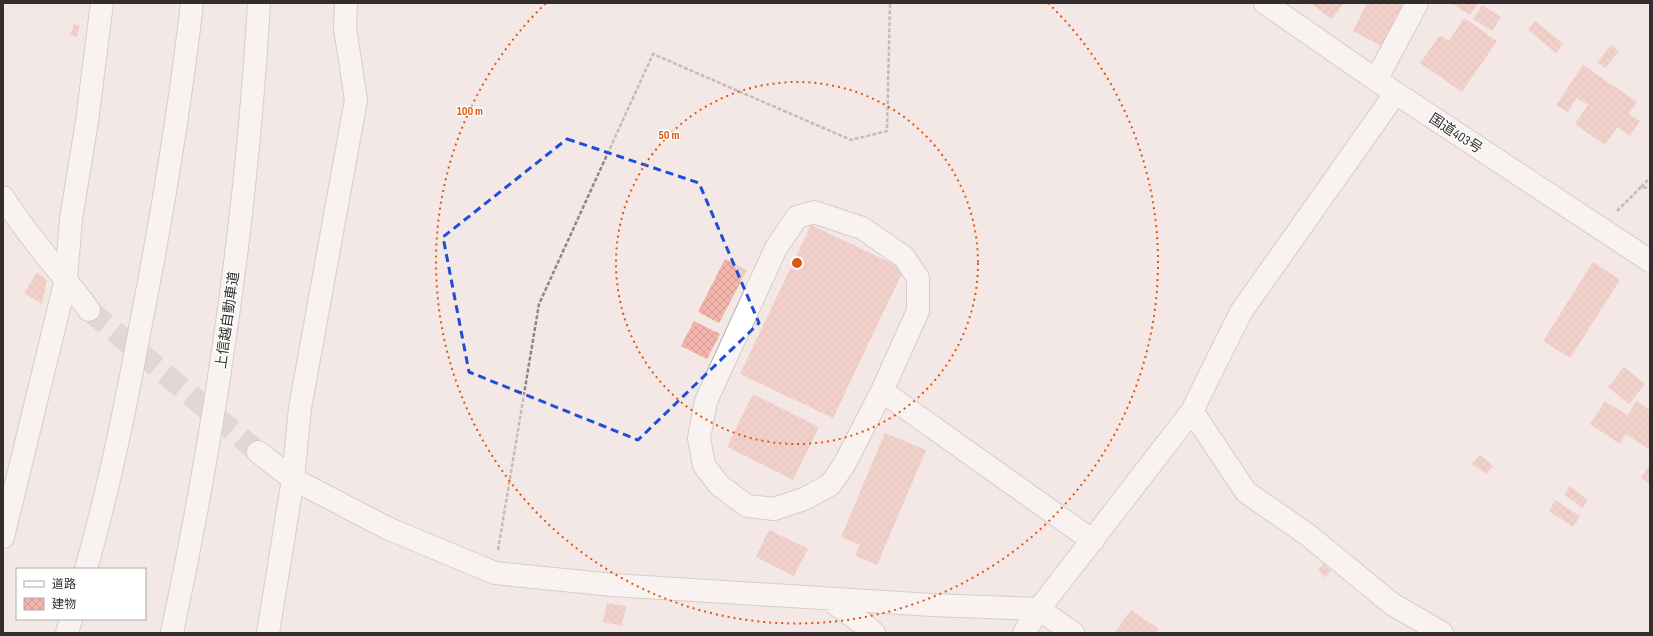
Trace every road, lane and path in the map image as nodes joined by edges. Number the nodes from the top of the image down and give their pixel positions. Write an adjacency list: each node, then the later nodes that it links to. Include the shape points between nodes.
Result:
1 (102, 3): 16 (main road, via 71,219)
2 (192, 3): 24 (main road, via 183,82 157,240 127,399)
3 (259, 3): 31 (main road, 上信越自動車道, via 256,64 238,240 217,395 188,560)
4 (346, 3): 21 (main road, via 345,28 356,100 300,408)
5 (890, 3): 25 (path, via 887,132 851,140 653,54 540,304)
6 (1265, 3): 8 (main road, 国道403号)
7 (1417, 3): 8 (main road)
8 (1376, 80): 9 (main road, 国道403号)
9 (1396, 94): 14 (main road, 国道403号); 19 (main road, via 1241,312)
10 (1650, 178): 11 (path)
11 (1641, 187): 12 (path); 14 (path)
12 (1650, 188)
13 (3, 197): 16 (main road)
14 (1601, 228): 15 (main road, 国道403号)
15 (1650, 261)
16 (66, 279): 17 (main road); 22 (main road)
17 (89, 310)
18 (882, 391): 18 (main road, via 918,311 918,278 904,257 862,228 814,212 797,217 776,248 706,401 698,438 704,465 719,485 747,506 774,509 804,499 830,485 844,465); 23 (main road)
19 (1192, 412): 23 (main road); 35 (main road, via 1246,492 1308,535 1392,604)
20 (258, 452): 21 (main road)
21 (292, 479): 25 (main road, via 387,528); 32 (main road)
22 (3, 537)
23 (1093, 541): 27 (main road)
24 (86, 568)
25 (494, 573): 26 (main road, via 613,585)
26 (830, 599): 27 (main road); 29 (main road)
27 (1039, 609): 33 (main road); 34 (main road)
28 (71, 620): 30 (main road)
29 (863, 630)
30 (67, 633)
31 (172, 633)
32 (268, 633)
33 (1024, 633)
34 (1073, 633)
35 (1442, 633)

